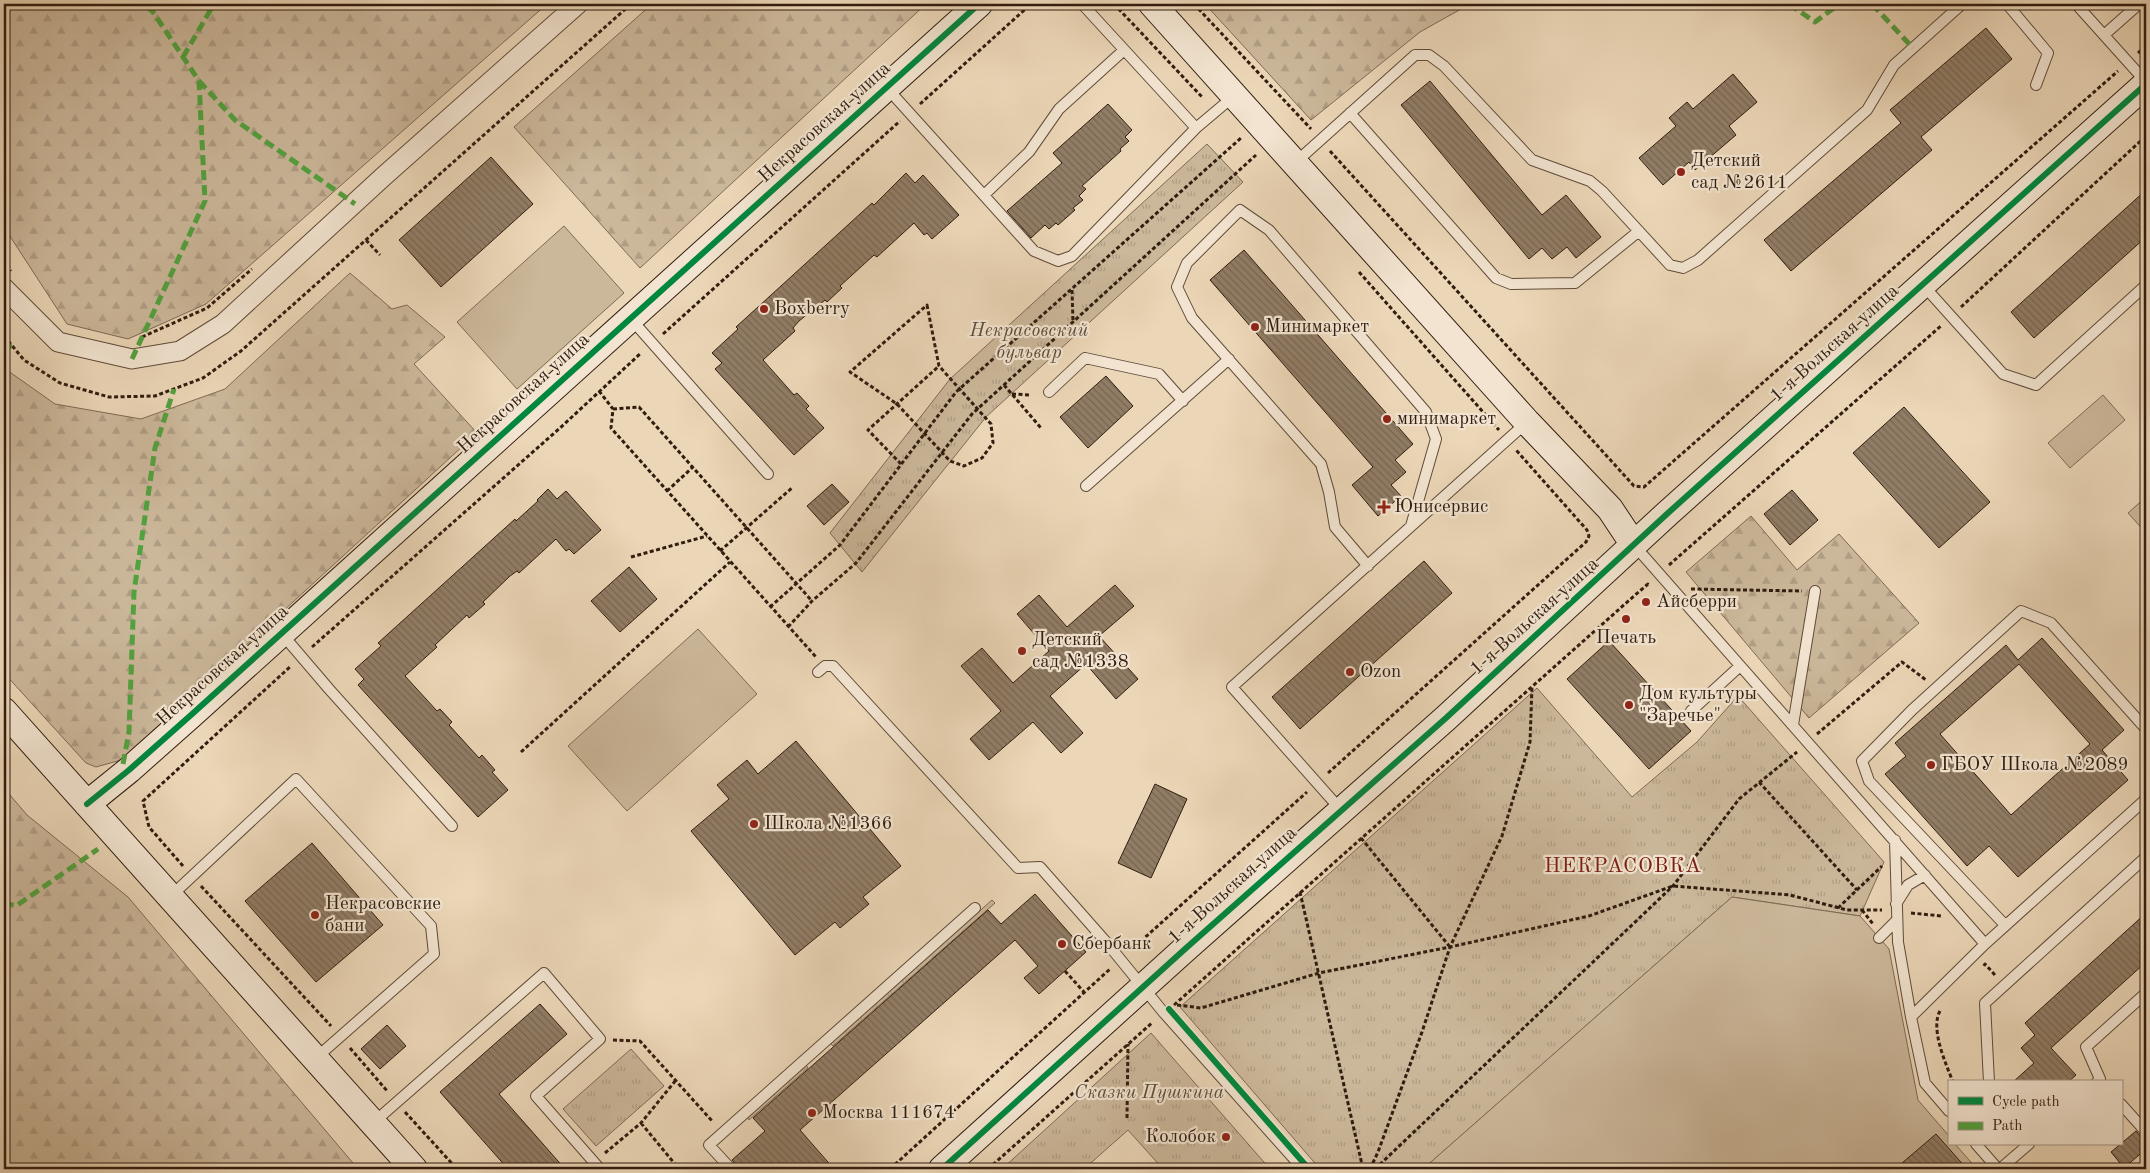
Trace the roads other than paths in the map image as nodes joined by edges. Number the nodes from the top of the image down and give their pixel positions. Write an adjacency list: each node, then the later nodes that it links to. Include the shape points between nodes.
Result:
1 (578, 4): 20 (street, via 223,324 180,351 132,359 58,342)
2 (979, 4): 13 (street, Некрасовская улица)
3 (1152, 4): 14 (street)
4 (1962, 4): 19 (lane, via 1894,65 1867,110 1698,260 1683,268 1670,265)
5 (2007, 4): 12 (lane, via 2048,53)
6 (2076, 4): 9 (lane)
7 (2139, 4): 9 (lane)
8 (1084, 6): 10 (lane)
9 (2104, 35): 11 (lane)
10 (1124, 50): 16 (lane); 18 (lane, via 1059,110 1029,152)
11 (2146, 83): 21 (street, 1-я Вольская улица)
12 (2036, 85)
13 (887, 87): 18 (lane); 23 (street, Некрасовская улица)
14 (1225, 103): 16 (lane); 17 (street)
15 (1350, 113): 17 (lane); 19 (lane, via 1415,55 1429,55 1444,66 1532,160 1590,181); 19 (lane, via 1496,278 1511,284 1575,283)
16 (1196, 128): 18 (lane, via 1072,256 1058,261 1034,251)
17 (1295, 163): 27 (street)
18 (984, 195)
19 (1639, 231)
20 (9, 282)
21 (1924, 285): 22 (lane, via 2003,374 2036,385); 31 (street, 1-я Вольская улица)
22 (2146, 285)
23 (630, 318): 28 (lane); 34 (street, Некрасовская улица)
24 (1228, 359): 26 (lane); 30 (lane, via 1192,318 1177,288 1187,263 1240,210 1269,230 1426,412 1436,439); 32 (lane, via 1321,464 1335,527)
25 (1049, 392): 26 (lane, via 1085,358 1159,374)
26 (1183, 401): 29 (lane)
27 (1527, 422): 30 (lane); 31 (street, via 1610,510)
28 (768, 474)
29 (1086, 486)
30 (1411, 526): 32 (lane)
31 (1634, 545): 35 (lane); 43 (street, 1-я Вольская улица)
32 (1368, 566): 43 (lane, via 1232,686)
33 (1815, 591): 39 (lane)
34 (282, 633): 42 (street, Некрасовская улица); 44 (lane)
35 (1740, 666): 38 (lane); 39 (lane)
36 (821, 669): 54 (lane, via 834,666 1018,868 1040,867)
37 (4, 711): 42 (street)
38 (1691, 711)
39 (1793, 725): 45 (lane)
40 (2146, 729): 51 (lane, via 2052,623 2021,611 1912,710 1862,761 1869,781)
41 (2146, 799): 51 (lane)
42 (87, 804): 48 (street)
43 (1341, 811): 54 (street, 1-я Вольская улица)
44 (452, 826)
45 (1895, 840): 47 (lane); 50 (lane)
46 (2146, 857): 58 (lane, via 1985,1003)
47 (1925, 875): 50 (lane, via 1908,885); 53 (lane)
48 (171, 896): 57 (street); 57 (lane, via 296,779 431,926 434,954)
49 (975, 908): 68 (lane, via 709,1145)
50 (1897, 912): 52 (lane); 56 (lane, via 1898,942)
51 (2005, 925): 53 (lane)
52 (1879, 938)
53 (1985, 944): 56 (lane)
54 (1143, 987): 69 (street, 1-я Вольская улица); 70 (lane)
55 (2146, 992): 59 (lane, via 2086,1047)
56 (1911, 1017): 61 (lane, via 1925,1084)
57 (316, 1058): 62 (street)
58 (1988, 1080)
59 (2099, 1080)
60 (2122, 1105): 63 (lane)
61 (1948, 1110)
62 (373, 1123): 66 (lane, via 544,973 600,1039 536,1096); 67 (street)
63 (2146, 1132)
64 (1978, 1146): 71 (lane)
65 (2027, 1146): 71 (lane)
66 (597, 1166)
67 (414, 1169)
68 (731, 1169)
69 (942, 1169)
70 (1303, 1169)
71 (1999, 1169)

